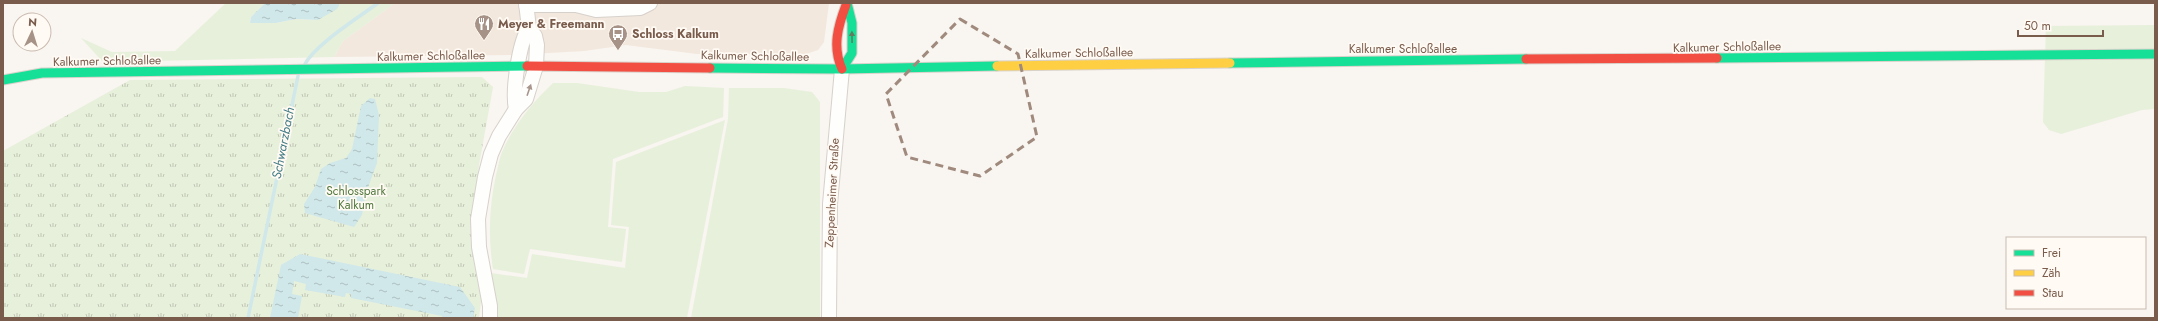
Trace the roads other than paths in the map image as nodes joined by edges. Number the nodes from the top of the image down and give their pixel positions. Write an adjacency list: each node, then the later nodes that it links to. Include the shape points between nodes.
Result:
1 (650, 3): 3 (street, via 640,8 603,10 576,5)
2 (847, 3): 8 (main road, via 839,28 836,53); 8 (main road, one-way to 2, via 852,53 852,24)
3 (526, 4): 4 (street)
4 (529, 28): 6 (street, via 535,36 537,45); 7 (street, via 523,39)
5 (2155, 54): 8 (main road, Kalkumer Schloßallee)
6 (536, 66): 7 (main road, Kalkumer Schloßallee); 8 (main road, Kalkumer Schloßallee); 10 (street, one-way to 6, via 526,99)
7 (518, 67): 9 (main road, Kalkumer Schloßallee, via 42,74); 10 (street, via 514,98)
8 (842, 69): 12 (street, Zeppenheimer Straße, via 830,204)
9 (3, 80)
10 (516, 109): 11 (street, via 491,154 478,219 479,247)
11 (490, 318)
12 (829, 318)

